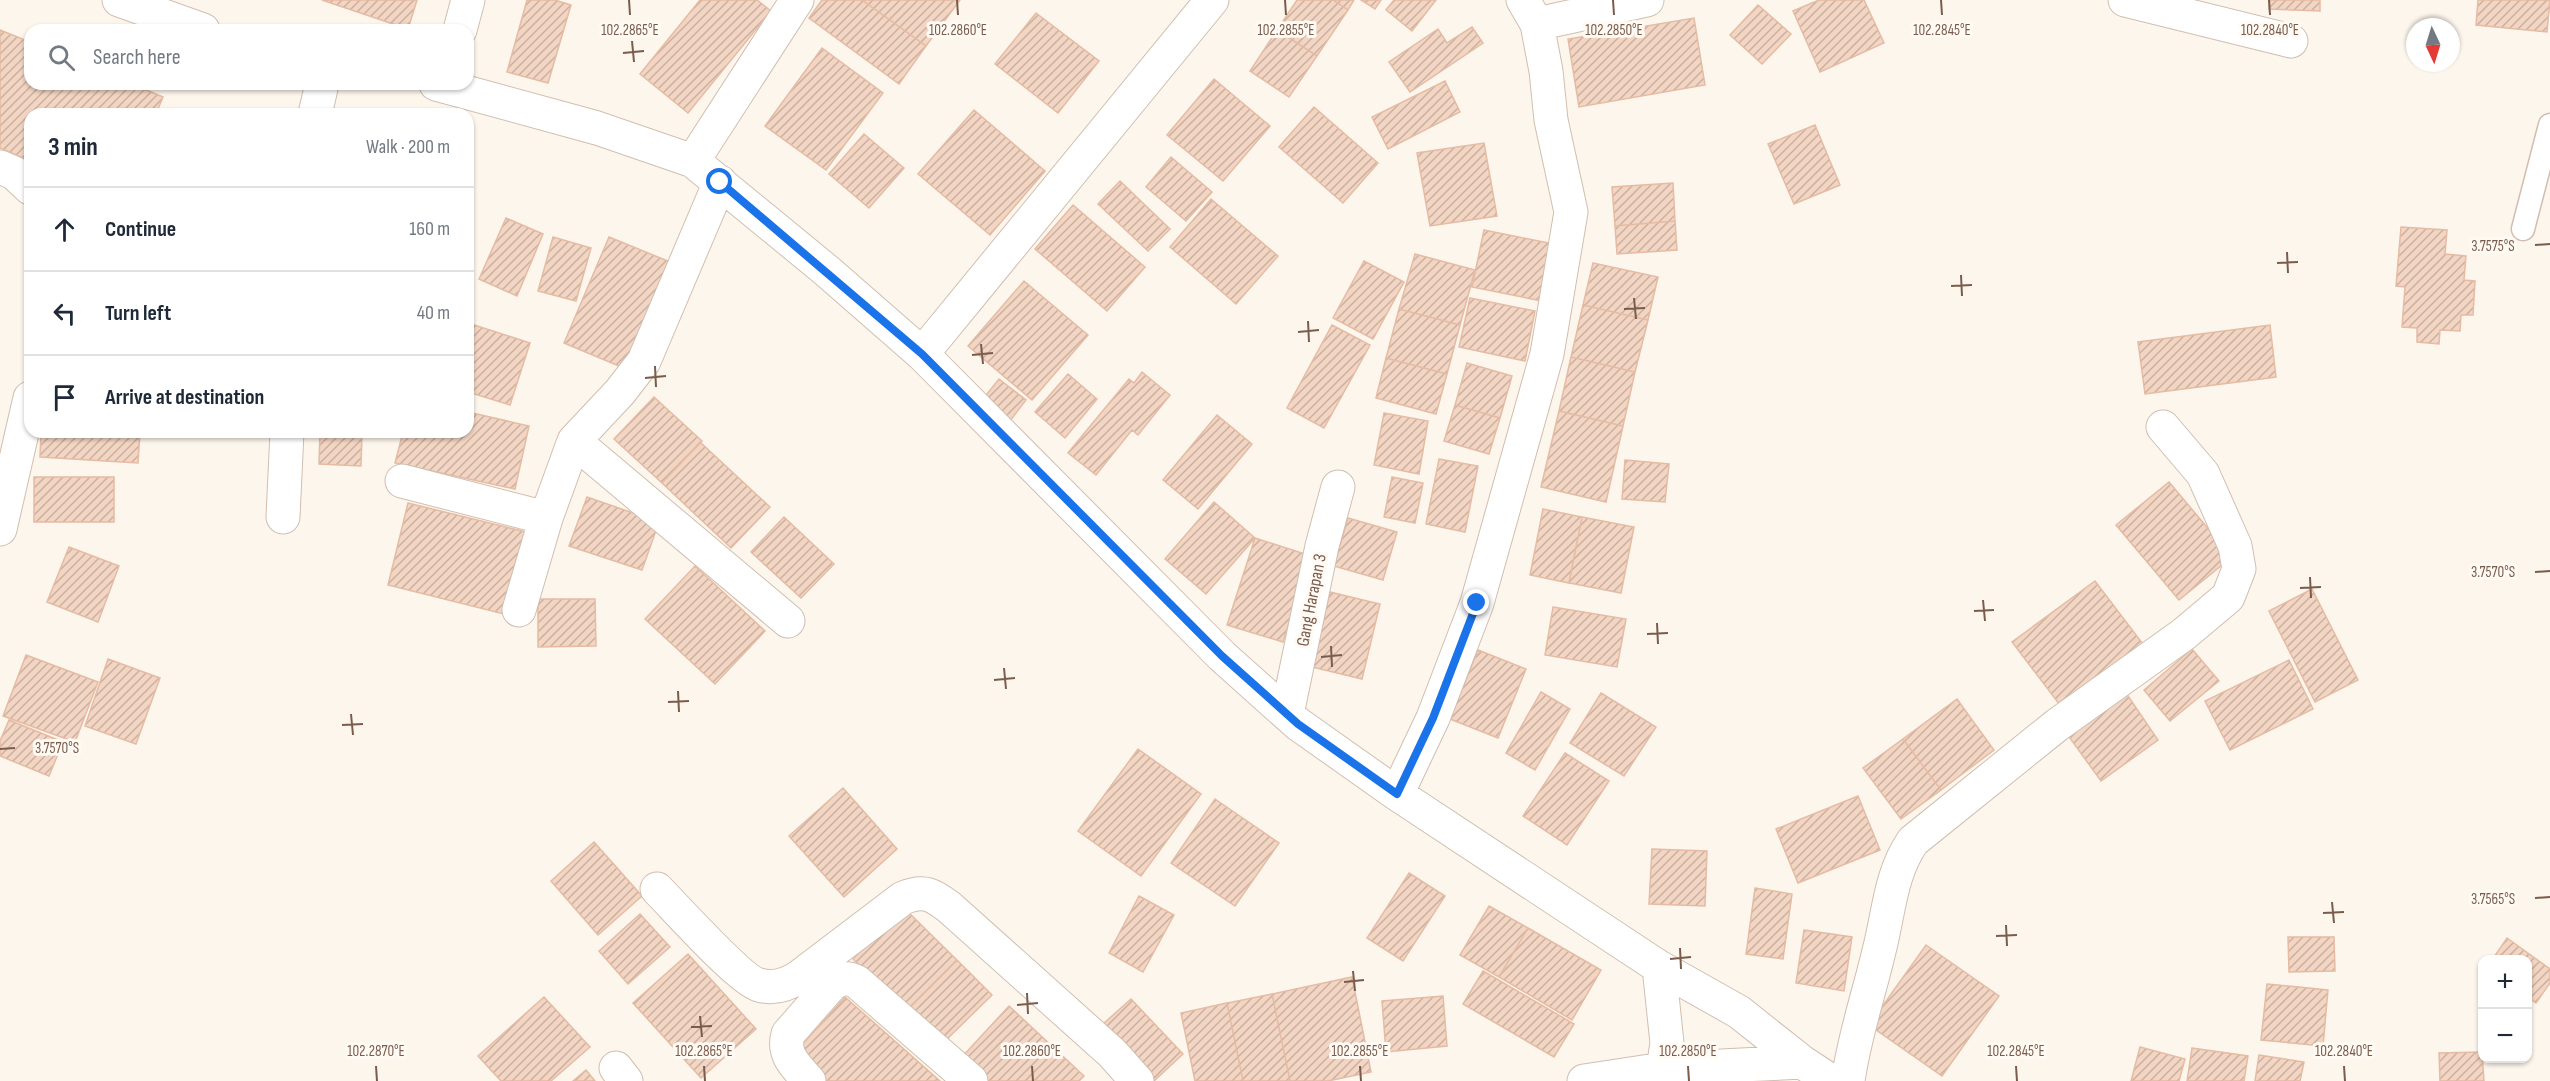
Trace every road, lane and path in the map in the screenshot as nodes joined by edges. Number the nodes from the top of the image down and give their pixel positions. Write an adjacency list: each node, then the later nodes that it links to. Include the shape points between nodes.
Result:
1 (119, 0): 7 (street)
2 (468, 0): 10 (street)
3 (797, 0): 16 (street)
4 (1212, 0): 21 (street)
5 (1647, 0): 8 (street)
6 (2125, 0): 11 (street)
7 (175, 10): 9 (street)
8 (1530, 12): 34 (street, via 1546,71 1551,120 1571,212 1547,354 1477,603 1433,718)
9 (195, 24)
10 (462, 24)
11 (2290, 41)
12 (321, 90): 14 (street)
13 (461, 90): 16 (street, via 597,128)
14 (316, 108)
15 (2550, 125): 20 (lane)
16 (693, 161): 19 (street)
17 (0, 167): 18 (street)
18 (24, 182)
19 (720, 182): 21 (street); 25 (street, via 644,361)
20 (2523, 229)
21 (922, 354): 33 (street, via 1222,656)
22 (24, 424): 30 (street)
23 (2163, 427): 45 (street, via 2203,474 2235,546 2239,569 2228,597 1913,841 1901,858 1887,908)
24 (287, 438): 28 (street)
25 (574, 441): 29 (street); 32 (street)
26 (402, 481): 29 (street)
27 (1338, 487): 33 (street, Gang Harapan 3)
28 (283, 517)
29 (546, 518): 31 (street)
30 (0, 529)
31 (519, 610)
32 (788, 621)
33 (1287, 714): 34 (street)
34 (1397, 794): 36 (street)
35 (657, 889): 42 (street, via 737,970 757,985 771,987 799,977 903,898 923,892 931,894 1112,1053)
36 (1659, 967): 37 (street, via 1738,1012); 38 (street, via 1667,1043)
37 (1802, 1062): 39 (street); 44 (street)
38 (1662, 1069): 39 (street); 43 (street)
39 (1710, 1074)
40 (809, 1081): 41 (street, via 789,1059 788,1034 831,985 845,979 857,982)
41 (971, 1081)
42 (1137, 1081)
43 (1584, 1081)
44 (1831, 1081)
45 (1848, 1081)

